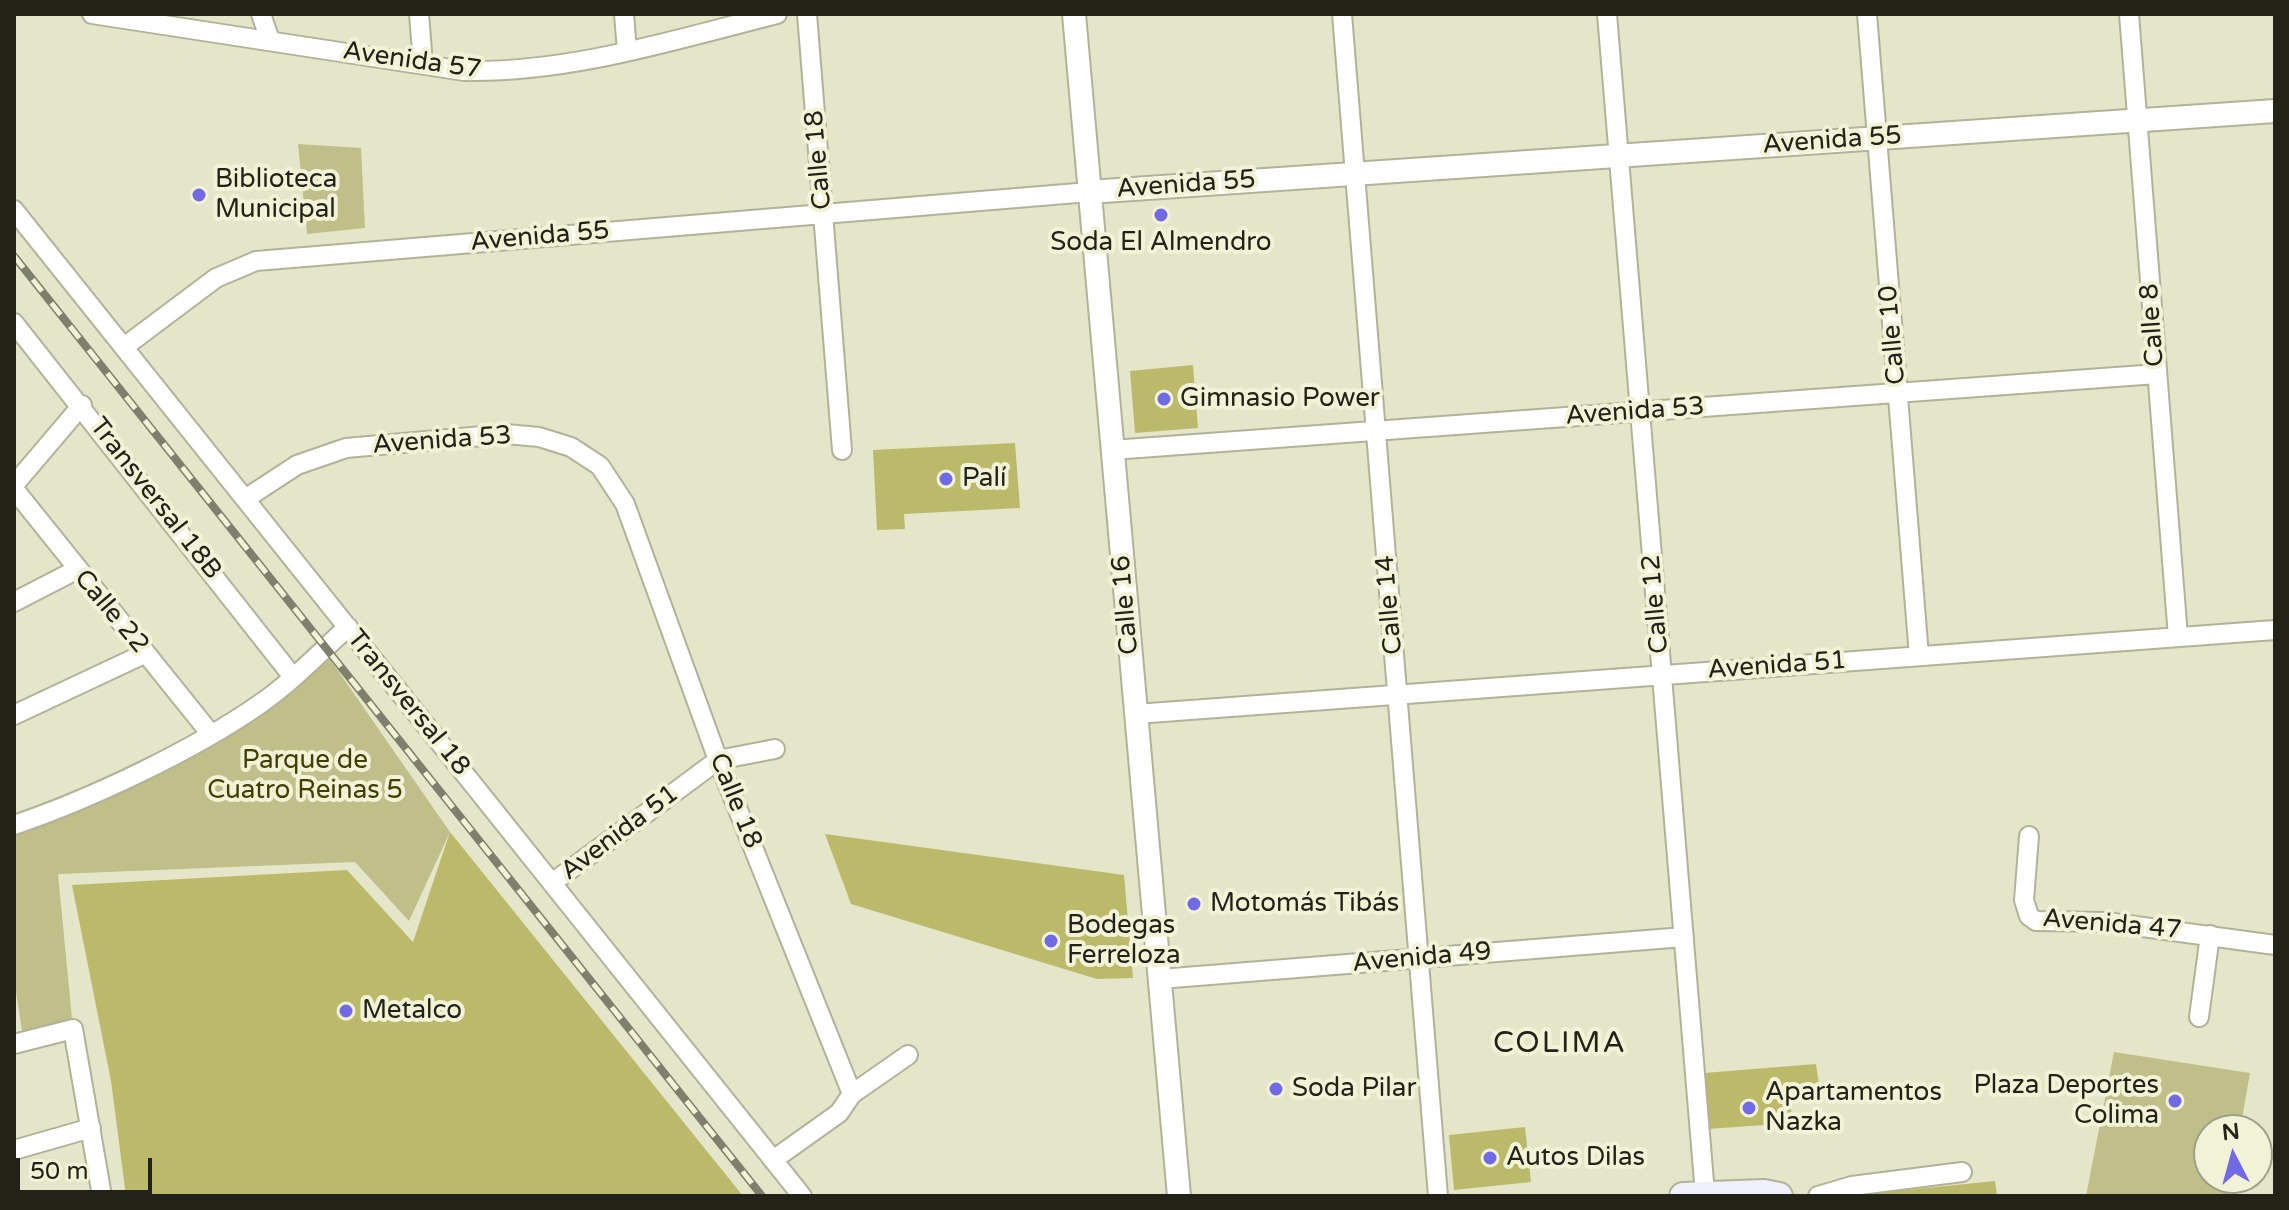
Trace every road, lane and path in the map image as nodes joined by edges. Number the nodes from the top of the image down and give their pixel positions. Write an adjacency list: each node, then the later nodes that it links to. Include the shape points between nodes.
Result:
1 (92, 14): 12 (street, Avenida 57)
2 (261, 14): 12 (street)
3 (419, 14): 14 (street)
4 (624, 14): 13 (street)
5 (777, 14): 13 (street, Avenida 57)
6 (807, 14): 22 (street, Calle 18)
7 (1074, 14): 20 (street, Calle 16)
8 (1342, 14): 19 (street, Calle 14)
9 (1607, 14): 18 (street, Calle 12)
10 (1867, 14): 17 (street, Calle 10)
11 (2129, 14): 16 (street, Calle 8)
12 (270, 40): 14 (street, Avenida 57)
13 (627, 51): 14 (street, Avenida 57, via 570,66 508,72)
14 (423, 64)
15 (2275, 111): 16 (street, Avenida 55)
16 (2137, 120): 17 (street, Avenida 55); 25 (street, Calle 8)
17 (1877, 138): 18 (street, Avenida 55); 26 (street, Calle 10)
18 (1618, 155): 19 (street, Avenida 55); 28 (street, Calle 12)
19 (1355, 173): 20 (street, Avenida 55); 29 (street, Calle 14)
20 (1089, 192): 22 (street, Avenida 55); 31 (street, Calle 16)
21 (14, 210): 24 (street, Transversal 18)
22 (823, 214): 24 (street, Avenida 55, via 256,261 216,278); 30 (street, Calle 18)
23 (14, 323): 27 (street, Transversal 18B)
24 (124, 347): 33 (street, Transversal 18)
25 (2157, 374): 26 (street, Avenida 53); 39 (street, Calle 8)
26 (1897, 393): 28 (street, Avenida 53); 41 (street, Calle 10)
27 (82, 405): 32 (street); 43 (street, Transversal 18B)
28 (1640, 412): 29 (street, Avenida 53); 42 (street, Calle 12)
29 (1376, 431): 31 (street, Avenida 53); 44 (street, Calle 14)
30 (842, 450)
31 (1112, 450): 45 (street, Calle 16)
32 (14, 487): 35 (street, Calle 22)
33 (245, 499): 34 (street, Avenida 53, via 297,465 346,448 506,434 571,447 600,466); 37 (street, Transversal 18)
34 (625, 504): 49 (street, Calle 18)
35 (76, 570): 36 (street); 40 (street, Calle 22)
36 (14, 602)
37 (348, 627): 43 (street); 52 (street, Transversal 18)
38 (2275, 630): 39 (street, Avenida 51)
39 (2178, 637): 41 (street, Avenida 51)
40 (146, 653): 46 (street); 47 (street, Calle 22)
41 (1919, 656): 42 (street, Avenida 51)
42 (1662, 675): 44 (street, Avenida 51); 54 (street, Calle 12)
43 (293, 677): 47 (street)
44 (1397, 695): 45 (street, Avenida 51); 56 (street, Calle 14)
45 (1136, 714): 57 (street, Calle 16)
46 (14, 715)
47 (210, 733): 50 (street, via 100,791)
48 (775, 749): 49 (street, Avenida 51)
49 (718, 760): 52 (street, Avenida 51); 61 (street, Calle 18)
50 (14, 825)
51 (2029, 836): 53 (street, Avenida 47, via 2024,900 2036,921 2106,922)
52 (552, 883): 64 (street, Transversal 18)
53 (2210, 935): 55 (street, Avenida 47); 58 (street)
54 (1684, 937): 56 (street, Avenida 49); 66 (street, Calle 12)
55 (2275, 945)
56 (1418, 958): 57 (street, Avenida 49); 70 (street, Calle 14)
57 (1160, 979): 69 (street, Calle 16)
58 (2199, 1017)
59 (14, 1041): 62 (street, via 73,1029)
60 (908, 1055): 61 (street)
61 (852, 1094): 64 (street, via 839,1113)
62 (91, 1128): 63 (street); 67 (street)
63 (14, 1150)
64 (773, 1160): 68 (street, Transversal 18)
65 (1962, 1172): 72 (street, via 1852,1186)
66 (1694, 1195): 71 (main road)
67 (102, 1196)
68 (802, 1196)
69 (1179, 1196)
70 (1438, 1196)
71 (1779, 1196)
72 (1818, 1196)

